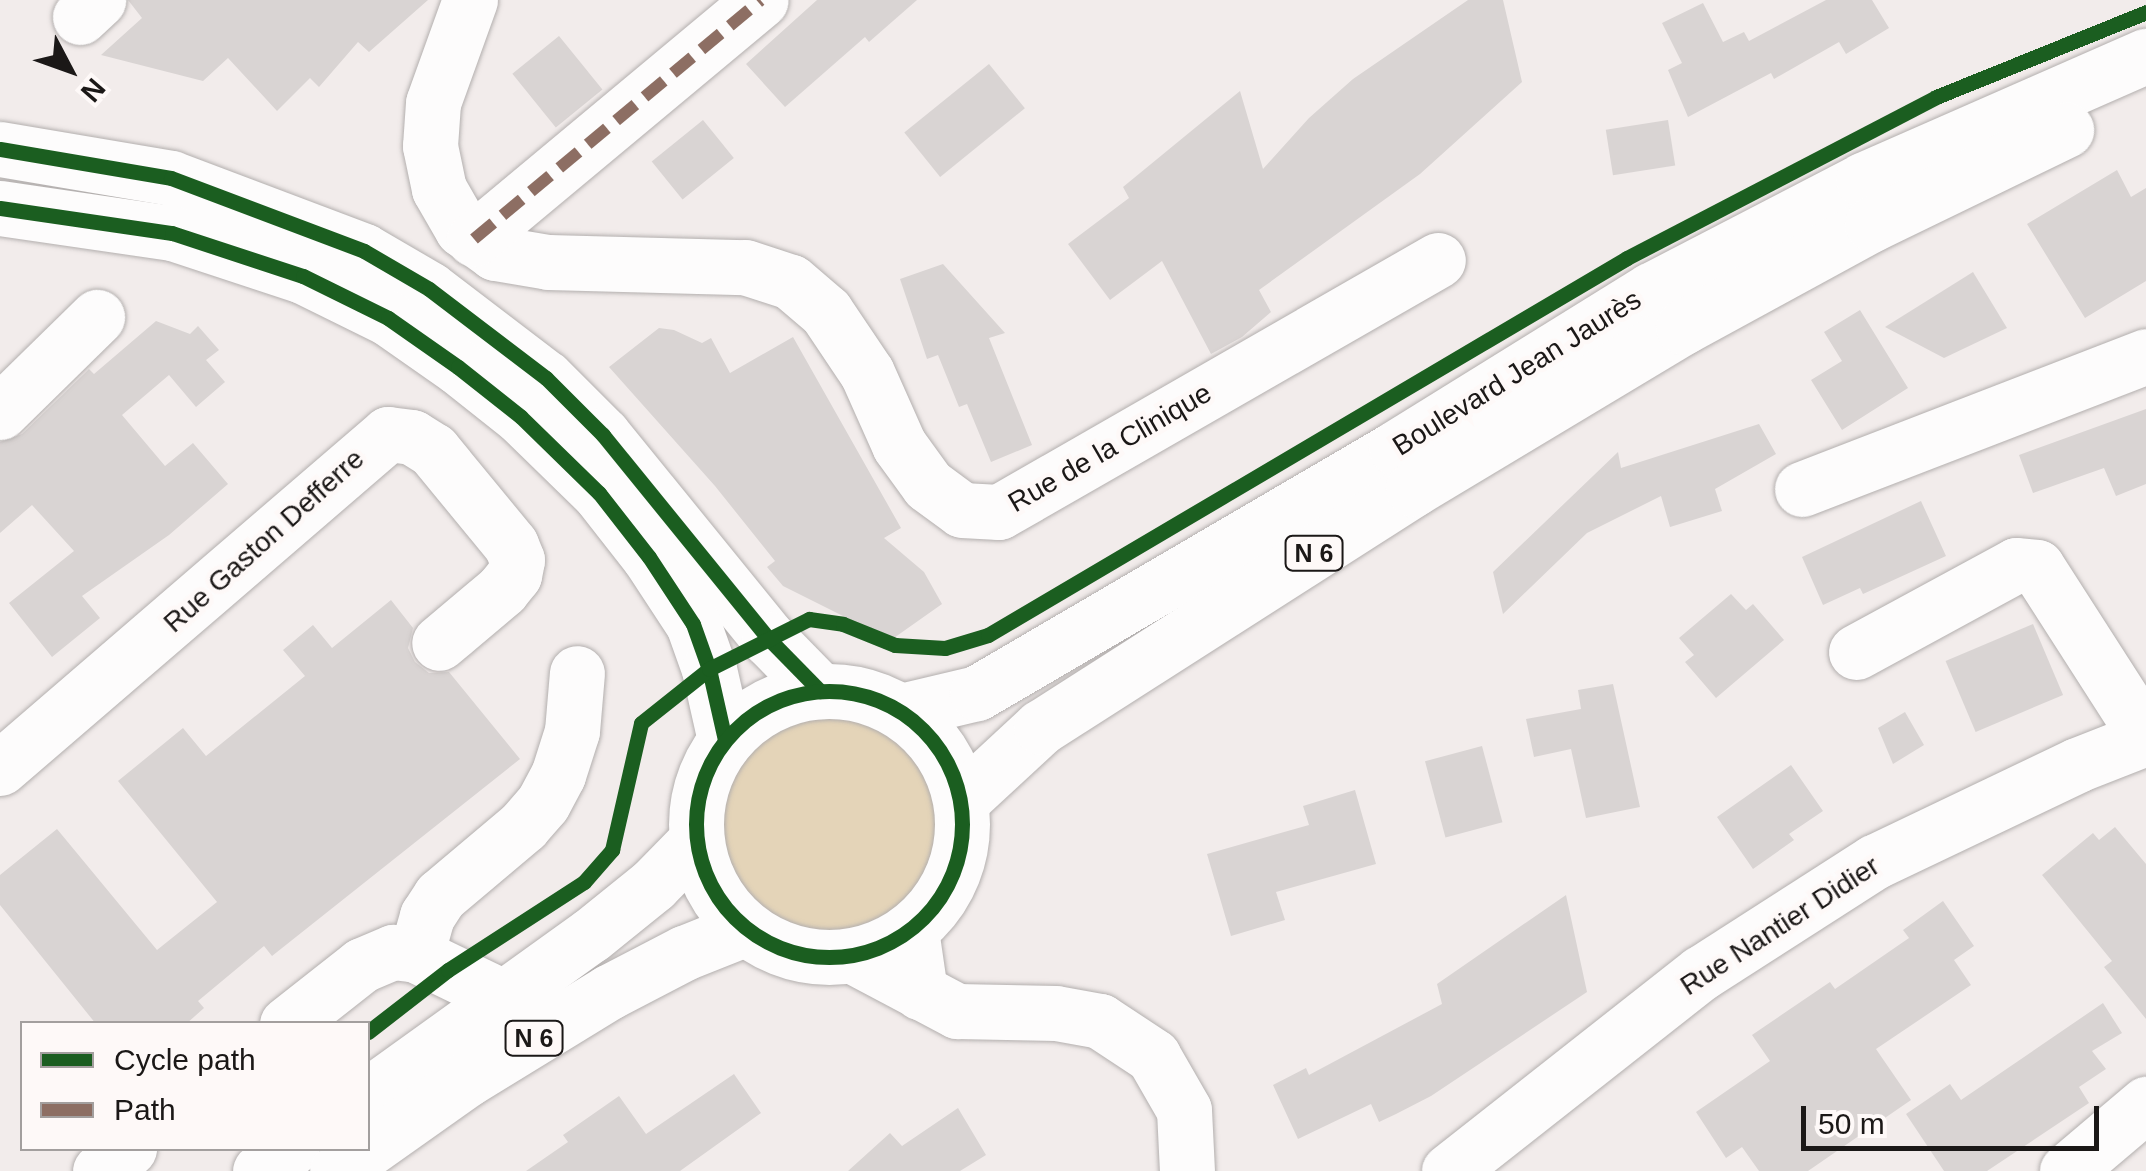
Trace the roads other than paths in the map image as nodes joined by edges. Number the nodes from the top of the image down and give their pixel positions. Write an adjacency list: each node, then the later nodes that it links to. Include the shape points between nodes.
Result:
1 (470, 0): 7 (street, via 433,103 430,146 439,189)
2 (761, 0): 7 (street)
3 (2146, 56): 9 (street, Boulevard Jean Jaurès / N 6, via 1863,180)
4 (2146, 96): 9 (street, Boulevard Jean Jaurès / N 6, via 1872,224)
5 (0, 150): 17 (street, via 171,178 364,251 429,289 546,378 602,435 768,640)
6 (0, 208): 20 (street, via 172,234 302,276 388,318 521,417 600,493 693,624)
7 (474, 239): 8 (street, Rue de la Clinique, via 495,253 548,262 745,266 791,282 826,312 867,372 899,445 928,485 962,510 1000,512)
8 (1438, 260)
9 (1667, 308): 18 (street, Boulevard Jean Jaurès / N 6, via 1396,448 976,694); 22 (street, Boulevard Jean Jaurès / N 6, via 1413,489 1041,726)
10 (97, 317): 12 (street)
11 (2146, 356): 13 (street)
12 (0, 412)
13 (1802, 488)
14 (439, 643): 21 (street, Rue Gaston Defferre, via 502,590 517,560 433,450 412,437 388,434)
15 (1856, 652): 19 (street, via 2016,564 2038,567)
16 (577, 674): 26 (street, via 572,731 558,776 523,826 440,896)
17 (820, 690): 18 (street, via 862,694); 20 (street, via 768,706)
18 (902, 711): 22 (street, via 930,734 950,765)
19 (2146, 738): 41 (street, Rue Nantier Didier, via 1874,862 1701,972)
20 (725, 740): 23 (street, via 707,770)
21 (0, 768)
22 (961, 801): 25 (street, via 954,873)
23 (696, 841): 24 (street, via 704,874); 29 (street, N 6, via 653,885)
24 (744, 928): 27 (street, via 777,948 814,957); 33 (street, N 6, via 609,992)
25 (911, 930): 27 (street); 28 (street)
26 (416, 955): 29 (street); 30 (street, via 375,957)
27 (852, 956): 28 (street)
28 (920, 992): 40 (street, via 957,1011 1056,1013 1100,1022 1153,1056 1184,1110)
29 (505, 998): 31 (street, N 6)
30 (292, 1021)
31 (370, 1094)
32 (2146, 1104): 42 (street)
33 (370, 1148)
34 (124, 1151): 37 (street)
35 (288, 1151): 38 (street)
36 (365, 1151): 39 (street, N 6)
37 (100, 1171)
38 (260, 1171)
39 (337, 1171)
40 (1188, 1171)
41 (1449, 1171)
42 (2067, 1171)

